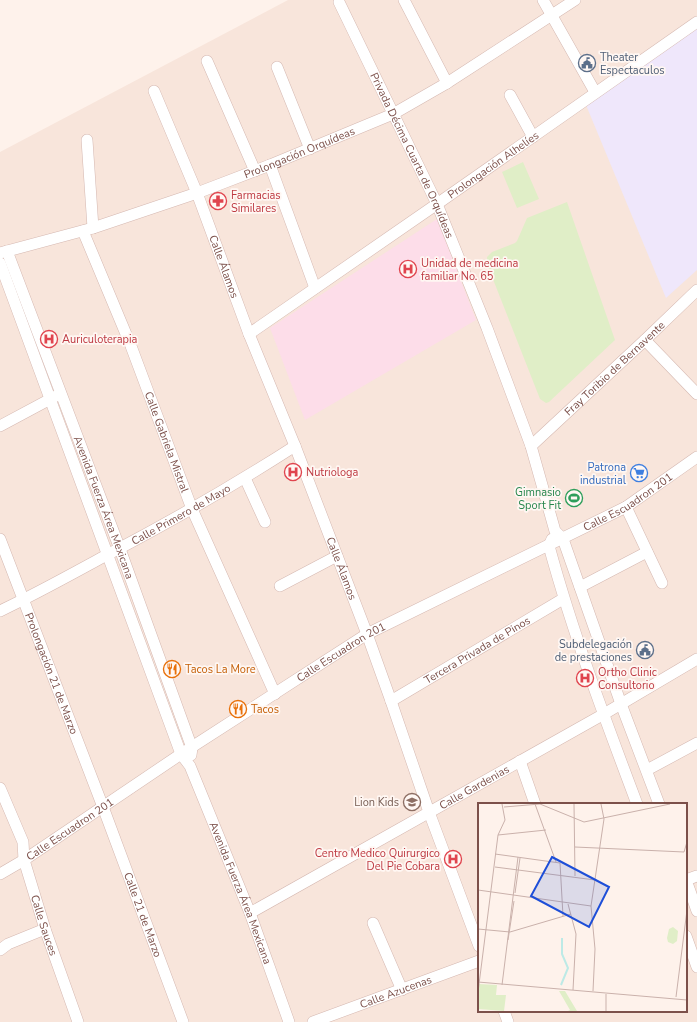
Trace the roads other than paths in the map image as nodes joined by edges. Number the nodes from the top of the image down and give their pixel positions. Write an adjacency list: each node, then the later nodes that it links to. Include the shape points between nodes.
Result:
1 (404, 0): 9 (street)
2 (543, 0): 5 (street)
3 (575, 0): 5 (street, Prolongación Orquídeas)
4 (339, 2): 13 (street, Privada Décima Cuarta de Orquídeas)
5 (552, 16): 9 (street, Prolongación Orquídeas); 11 (street)
6 (697, 22): 11 (street, Prolongación Alhelíes)
7 (207, 61): 18 (street)
8 (277, 67): 16 (street)
9 (447, 83): 13 (street, Prolongación Orquídeas)
10 (154, 91): 19 (street, Calle Álamos)
11 (596, 92): 14 (street, Prolongación Alhelíes)
12 (510, 95): 14 (street)
13 (393, 114): 16 (street, Prolongación Orquídeas); 20 (street, Privada Décima Cuarta de Orquídeas)
14 (533, 137): 20 (street, Prolongación Alhelíes)
15 (87, 140): 21 (street, Calle Gabriela Mistral)
16 (310, 149): 17 (street, Prolongación Orquídeas)
17 (270, 165): 18 (street, Prolongación Orquídeas); 24 (street)
18 (255, 171): 19 (street, Prolongación Orquídeas)
19 (197, 193): 21 (street, Prolongación Orquídeas); 26 (street, Calle Álamos)
20 (438, 204): 24 (street, Prolongación Alhelíes); 33 (street, Privada Décima Cuarta de Orquídeas)
21 (88, 230): 22 (street, Prolongación Orquídeas); 37 (street, Calle Gabriela Mistral)
22 (3, 252): 28 (street, Avenida Fuerza Área Mexicana)
23 (0, 263): 30 (street, Avenida Fuerza Área Mexicana)
24 (315, 288): 26 (street, Prolongación Alhelíes)
25 (697, 290): 27 (street, Fray Toribio de Bernavente)
26 (249, 334): 32 (street, Calle Álamos)
27 (645, 340): 29 (street); 33 (street, Fray Toribio de Bernavente)
28 (62, 393): 30 (street); 42 (street, Avenida Fuerza Área Mexicana)
29 (697, 394)
30 (50, 399): 31 (street); 44 (street, Avenida Fuerza Área Mexicana)
31 (0, 426)
32 (295, 446): 35 (street, Calle Primero de Mayo); 45 (street, Calle Álamos)
33 (531, 446): 39 (street, Privada Décima Cuarta de Orquídeas)
34 (697, 457): 36 (street, Calle Escuadron 201)
35 (246, 478): 37 (street, Calle Primero de Mayo); 38 (street)
36 (626, 508): 39 (street, Calle Escuadron 201); 43 (street)
37 (192, 509): 42 (street, Calle Primero de Mayo); 54 (street, Calle Gabriela Mistral)
38 (265, 522)
39 (559, 535): 41 (street); 48 (street, Privada Décima Cuarta de Orquídeas)
40 (0, 539): 50 (street, Prolongación 21 de Marzo)
41 (549, 546): 49 (street); 52 (street, Calle Escuadron 201)
42 (120, 549): 44 (street, Calle Primero de Mayo); 59 (street, Avenida Fuerza Área Mexicana)
43 (647, 552): 46 (street); 48 (street)
44 (108, 554): 50 (street, Calle Primero de Mayo); 60 (street, Avenida Fuerza Área Mexicana)
45 (337, 556): 47 (street); 52 (street, Calle Álamos)
46 (662, 583)
47 (280, 586)
48 (580, 587): 56 (street, Privada Décima Cuarta de Orquídeas)
49 (563, 599): 55 (street, Tercera Privada de Pinos); 57 (street)
50 (23, 600): 51 (street, Calle Primero de Mayo); 68 (street, Prolongación 21 de Marzo)
51 (0, 611)
52 (367, 634): 54 (street, Calle Escuadron 201); 55 (street, Calle Álamos)
53 (697, 659): 56 (street, Calle Gardenias)
54 (275, 694): 59 (street, Calle Escuadron 201)
55 (391, 701): 69 (street, Calle Álamos)
56 (621, 704): 57 (street, Calle Gardenias); 63 (street, Privada Décima Cuarta de Orquídeas)
57 (604, 714): 61 (street, Calle Gardenias); 66 (street)
58 (697, 742): 63 (street)
59 (192, 748): 60 (street, Calle Escuadron 201); 62 (street, Avenida Fuerza Área Mexicana)
60 (181, 754): 62 (street, Avenida Fuerza Área Mexicana); 68 (street, Calle Escuadron 201)
61 (520, 761): 65 (street); 69 (street, Calle Gardenias)
62 (190, 766): 76 (street, Avenida Fuerza Área Mexicana)
63 (647, 770): 67 (street, Privada Décima Cuarta de Orquídeas)
64 (0, 788): 70 (street, Calle Sauces, via 23,842)
65 (535, 803)
66 (637, 803)
67 (659, 803)
68 (103, 807): 70 (street, Calle Escuadron 201); 87 (street, Calle 21 de Marzo)
69 (429, 812): 76 (street, Calle Gardenias); 80 (street, Calle Álamos)
70 (24, 860): 71 (street, Calle Escuadron 201); 78 (street, Calle Sauces)
71 (0, 874)
72 (697, 876): 73 (street)
73 (687, 880)
74 (687, 883): 75 (street)
75 (697, 911)
76 (250, 913): 88 (street, Avenida Fuerza Área Mexicana)
77 (373, 923): 84 (street)
78 (45, 929): 81 (street, via 8,944); 86 (street, Calle Sauces)
79 (687, 939): 83 (street)
80 (478, 943)
81 (0, 950)
82 (478, 961): 84 (street, Calle Azucenas)
83 (697, 967)
84 (402, 990): 89 (street, Calle Azucenas)
85 (504, 1012): 90 (street)
86 (78, 1022)
87 (183, 1022)
88 (289, 1022)
89 (313, 1022)
90 (508, 1022)

